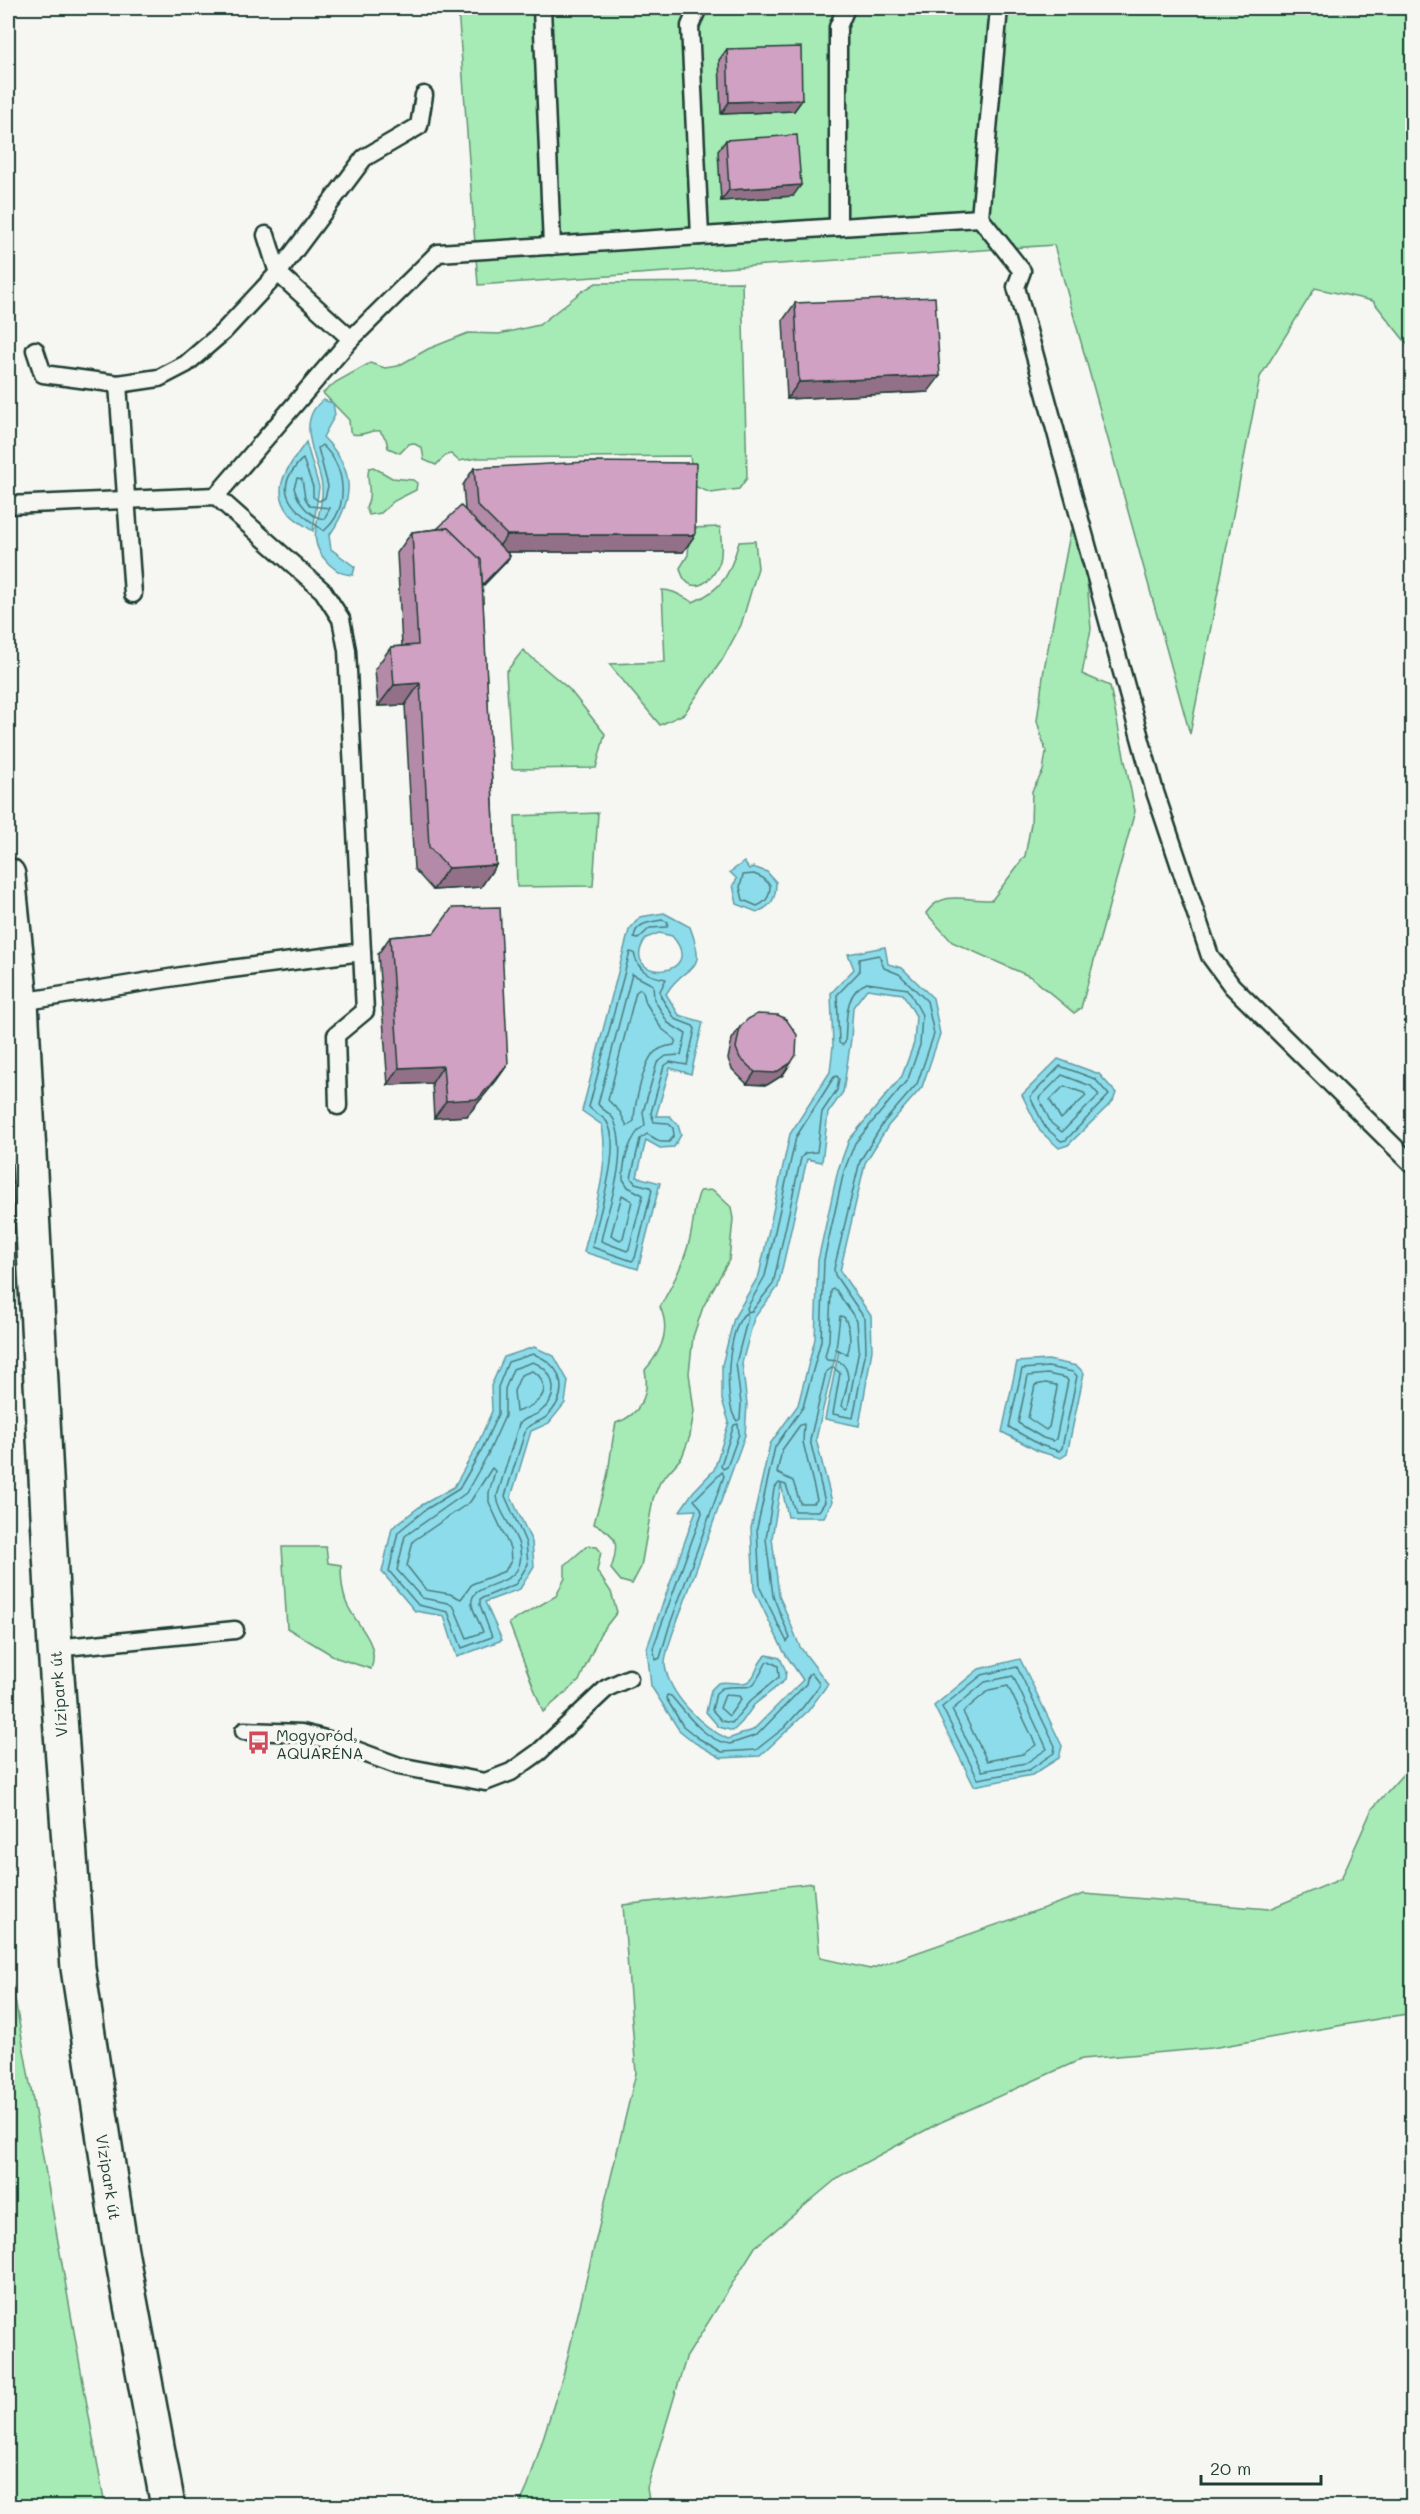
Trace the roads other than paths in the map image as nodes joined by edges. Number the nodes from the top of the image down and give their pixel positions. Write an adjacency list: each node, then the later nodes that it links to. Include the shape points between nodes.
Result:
1 (542, 8): 10 (lane)
2 (698, 8): 9 (lane, via 690,26)
3 (846, 8): 7 (lane, via 838,27)
4 (999, 8): 6 (lane)
5 (424, 95): 11 (lane, via 419,126 364,158)
6 (981, 218): 7 (lane); 23 (lane, via 1022,271 1016,287 1155,792 1210,956 1232,986)
7 (838, 227): 9 (lane)
8 (266, 235): 11 (lane)
9 (700, 236): 10 (lane)
10 (552, 246): 12 (lane, via 438,253)
11 (278, 273): 12 (lane); 14 (lane, via 223,332 186,364 159,378)
12 (351, 339): 15 (lane)
13 (35, 350): 14 (lane, via 43,374)
14 (118, 384): 16 (lane)
15 (216, 496): 16 (lane); 20 (lane, via 323,591 341,619 347,650)
16 (125, 500): 17 (lane); 18 (lane)
17 (8, 505)
18 (133, 594)
19 (8, 875): 21 (street, Vízipark út)
20 (362, 952): 21 (lane); 22 (lane, via 365,1011 336,1035)
21 (21, 1002): 25 (street, Vízipark út)
22 (338, 1106)
23 (1413, 1164)
24 (235, 1630): 25 (lane)
25 (55, 1648): 28 (street, Vízipark út, via 78,1968 121,2251)
26 (628, 1678): 27 (lane, via 607,1688 539,1752 511,1772 485,1782 399,1766 302,1733)
27 (244, 1731)
28 (168, 2506)

